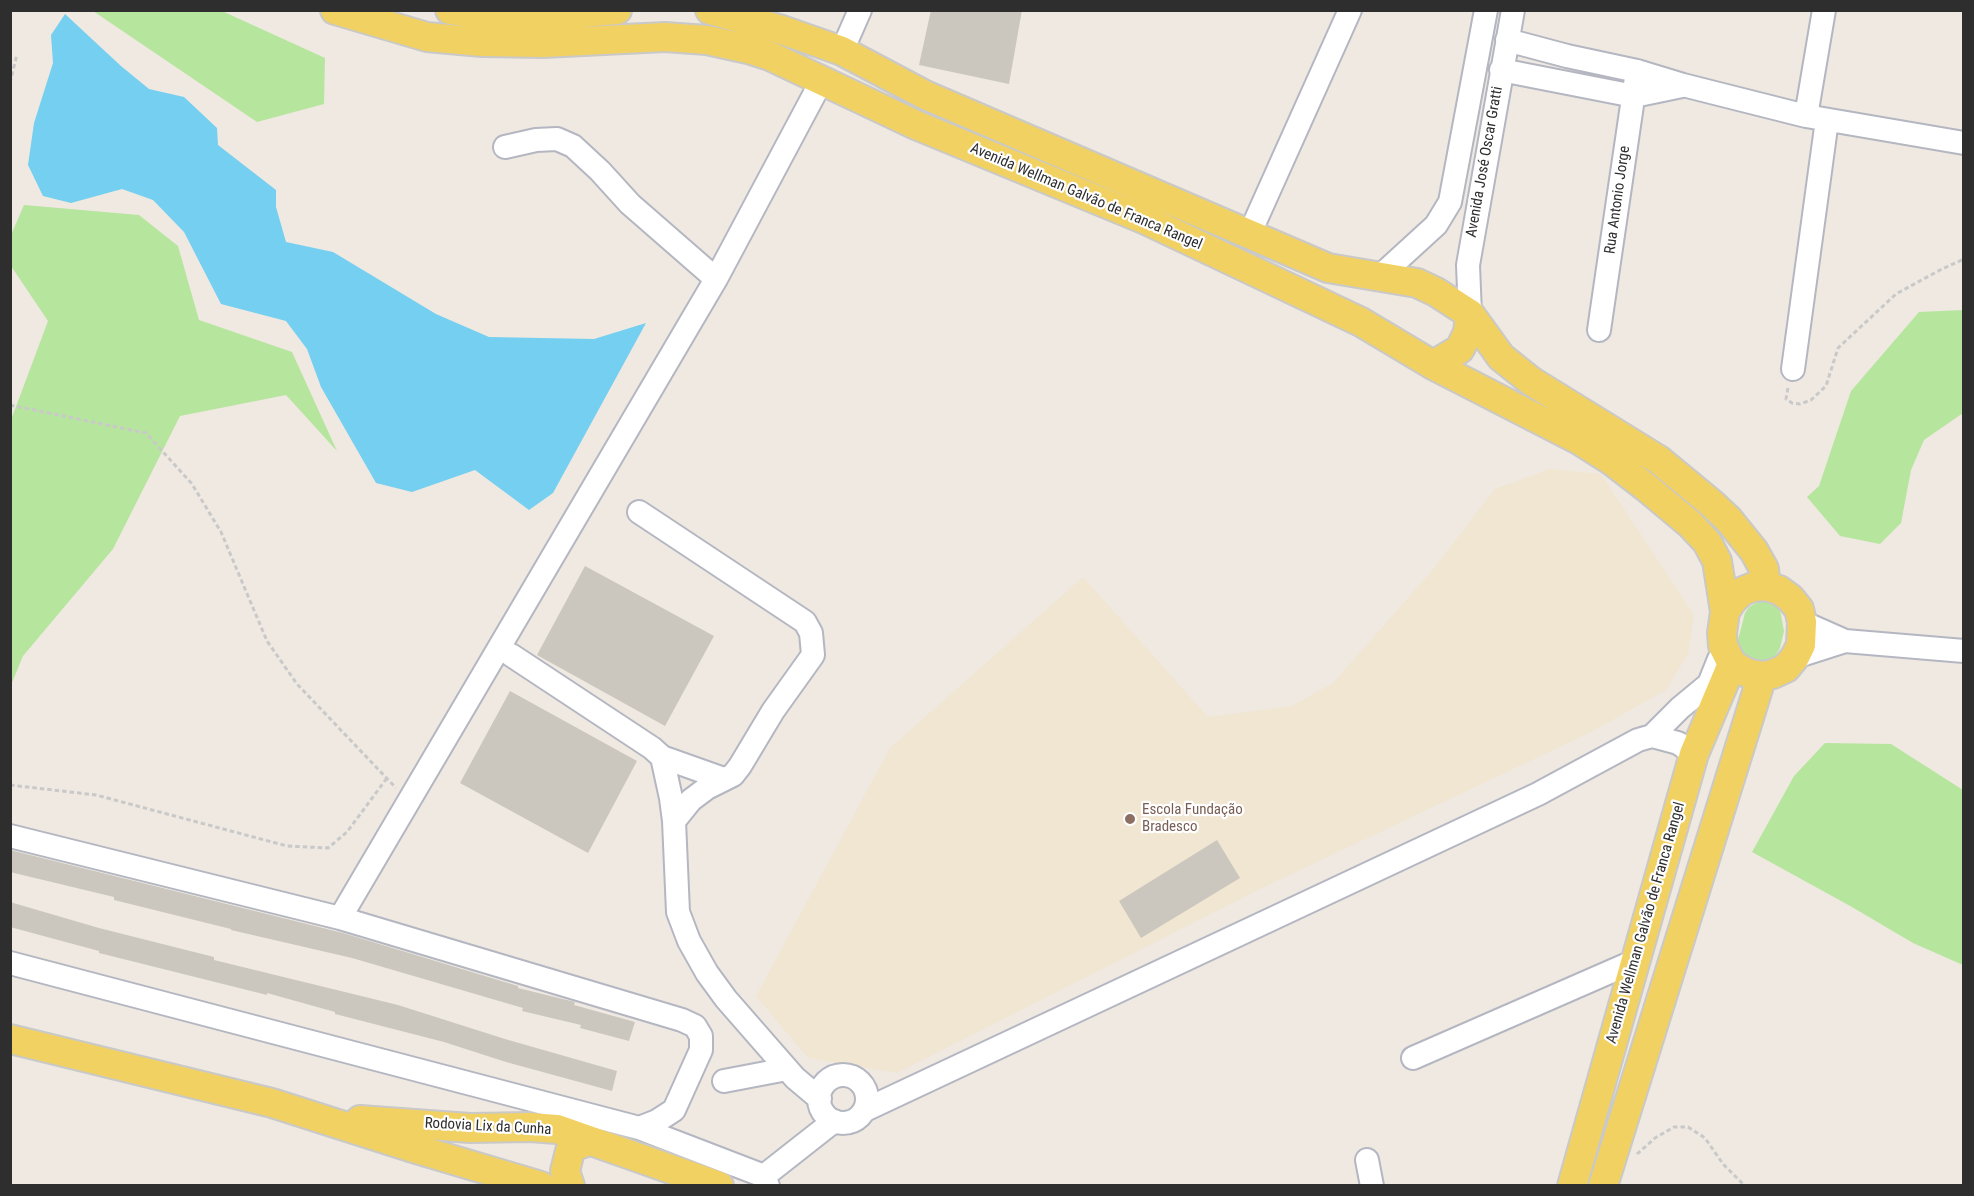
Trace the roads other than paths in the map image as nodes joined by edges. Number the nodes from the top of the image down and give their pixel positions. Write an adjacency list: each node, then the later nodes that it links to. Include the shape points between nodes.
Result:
1 (335, 10): 14 (main road, Avenida Wellman Galvão de Franca Rangel, via 427,37 482,42 665,37 708,40 770,56)
2 (450, 10): 3 (main road, via 544,16)
3 (617, 10)
4 (710, 10): 11 (main road, Avenida Wellman Galvão de Franca Rangel)
5 (860, 10): 11 (street)
6 (1350, 10): 20 (street)
7 (1486, 10): 21 (street, Avenida José Oscar Gratti, via 1450,202 1436,225)
8 (1513, 10): 10 (street, Avenida José Oscar Gratti)
9 (1824, 10): 17 (street)
10 (1507, 39): 12 (street, Avenida José Oscar Gratti); 13 (street)
11 (842, 51): 20 (main road, Avenida Wellman Galvão de Franca Rangel, via 925,95)
12 (1501, 70): 16 (street); 23 (street, Avenida José Oscar Gratti, via 1468,265)
13 (1637, 71): 15 (street); 16 (street, Rua Antonio Jorge)
14 (822, 80): 22 (street); 24 (main road, Avenida Wellman Galvão de Franca Rangel, via 916,125 1146,220)
15 (1683, 85): 16 (street); 17 (street)
16 (1634, 96): 25 (street, Rua Antonio Jorge)
17 (1816, 118): 18 (street); 27 (street)
18 (1964, 143)
19 (505, 147): 22 (street, via 557,139 573,146 630,204)
20 (1249, 235): 21 (main road, Avenida Wellman Galvão de Franca Rangel, via 1328,268)
21 (1378, 278): 23 (main road, Avenida Wellman Galvão de Franca Rangel, via 1417,283); 24 (main road, via 1364,297)
22 (716, 279): 44 (street)
23 (1470, 314): 26 (main road, via 1468,332 1460,349); 29 (main road, Avenida Wellman Galvão de Franca Rangel, via 1501,357 1531,381 1659,460 1711,503 1754,551 1764,569)
24 (1361, 322): 26 (main road, Avenida Wellman Galvão de Franca Rangel)
25 (1599, 330)
26 (1433, 365): 30 (main road, Avenida Wellman Galvão de Franca Rangel, via 1579,440 1656,495 1707,542 1718,561)
27 (1793, 369)
28 (639, 512): 41 (street, via 805,622 811,633 813,655 740,766)
29 (1766, 586): 30 (main road, via 1741,592); 31 (main road, via 1790,598)
30 (1725, 612): 35 (main road, via 1722,633)
31 (1803, 622): 32 (street); 36 (main road, via 1801,645)
32 (1845, 641): 33 (street); 36 (street)
33 (1964, 651)
34 (511, 655): 40 (street)
35 (1727, 655): 37 (main road, via 1747,673); 38 (street, via 1709,684); 39 (main road, Avenida Wellman Galvão de Franca Rangel)
36 (1795, 657): 37 (main road, via 1786,668)
37 (1762, 676): 64 (main road)
38 (1652, 736): 39 (street, via 1678,743); 52 (street, via 1530,798)
39 (1694, 754): 45 (main road, Avenida Wellman Galvão de Franca Rangel)
40 (662, 757): 41 (street); 42 (street)
41 (724, 779): 42 (street, via 691,800)
42 (674, 821): 49 (street, via 678,912 689,941 726,999)
43 (10, 836): 44 (street)
44 (340, 918): 55 (street, via 695,1026 701,1036 701,1050 678,1104 667,1116)
45 (1635, 961): 48 (street); 63 (main road, Avenida Wellman Galvão de Franca Rangel)
46 (10, 963): 55 (street)
47 (10, 1039): 53 (main road, Rodovia Lix da Cunha)
48 (1413, 1058)
49 (787, 1069): 50 (street); 51 (street)
50 (724, 1081)
51 (820, 1099): 52 (street, via 826,1083 840,1075 849,1076 867,1094); 54 (street, via 821,1107)
52 (865, 1110): 54 (street, via 853,1121)
53 (319, 1118): 56 (main road, Rodovia Lix da Cunha, via 548,1129); 60 (main road, Rodovia Lix da Cunha)
54 (834, 1121): 59 (street)
55 (639, 1128): 58 (street)
56 (589, 1141): 58 (main road, Rodovia Lix da Cunha, via 689,1175); 61 (main road, via 570,1152 565,1171)
57 (1367, 1160): 62 (street)
58 (720, 1173): 59 (street)
59 (766, 1180)
60 (541, 1185)
61 (570, 1185)
62 (1372, 1185)
63 (1572, 1185)
64 (1603, 1185)

